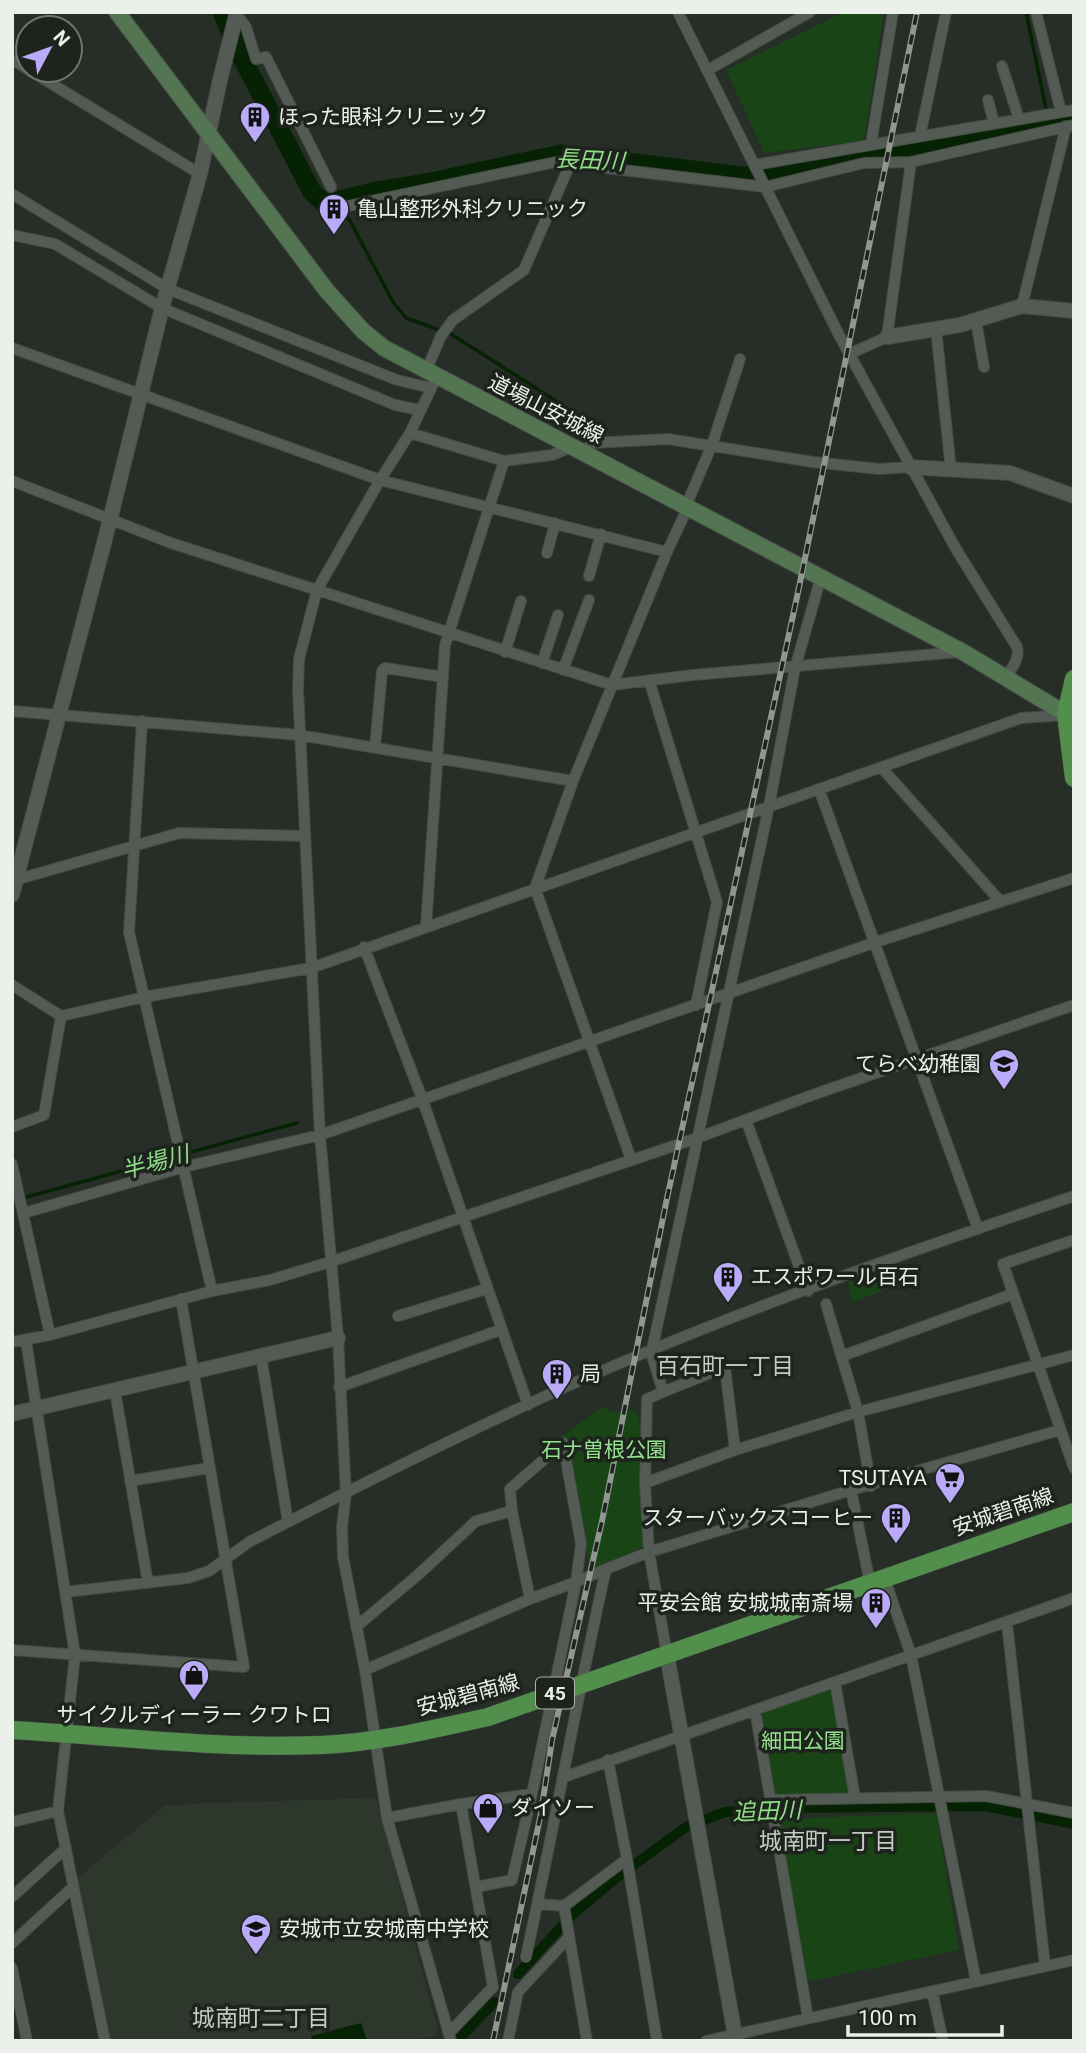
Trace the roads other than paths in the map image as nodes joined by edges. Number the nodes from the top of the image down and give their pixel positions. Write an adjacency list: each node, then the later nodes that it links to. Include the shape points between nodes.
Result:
1 (117, 12): 17 (main road, 道場山安城線)
2 (678, 12): 9 (street)
3 (810, 12): 9 (street)
4 (893, 12): 19 (street)
5 (946, 12): 18 (street)
6 (1037, 12): 13 (street)
7 (237, 13): 17 (street); 25 (street, via 256,59 266,57)
8 (1002, 66): 14 (street)
9 (708, 70): 22 (street)
10 (52, 84): 23 (street)
11 (988, 100): 15 (street)
12 (1074, 110): 13 (street)
13 (1061, 112): 14 (street)
14 (1019, 119): 15 (street)
15 (994, 123): 18 (street)
16 (1070, 126): 20 (street); 30 (street)
17 (209, 136): 23 (street); 40 (main road, 道場山安城線, via 363,331)
18 (920, 136): 19 (street)
19 (871, 144): 22 (street)
20 (911, 162): 24 (street, via 864,163); 35 (street)
21 (570, 164): 24 (street); 27 (street, via 556,162); 40 (street, via 524,270 453,320 444,332)
22 (755, 167): 24 (street)
23 (200, 174): 29 (street)
24 (763, 184): 37 (street)
25 (331, 187)
26 (12, 194): 29 (street)
27 (343, 207)
28 (12, 235): 31 (street, via 55,244)
29 (168, 289): 31 (street); 40 (street, via 397,380)
30 (1022, 306): 32 (street); 33 (street)
31 (162, 309): 41 (street); 42 (street, via 395,405)
32 (1074, 311)
33 (976, 321): 34 (street); 39 (street)
34 (936, 329): 35 (street); 48 (street)
35 (887, 337): 37 (street)
36 (12, 348): 41 (street)
37 (849, 354): 47 (street)
38 (740, 359): 44 (street)
39 (984, 367)
40 (431, 378): 42 (street); 45 (main road, 道場山安城線)
41 (141, 394): 49 (street); 54 (street)
42 (420, 410): 43 (street)
43 (410, 433): 46 (street); 49 (street)
44 (712, 446): 45 (street, via 647,439 592,443); 47 (street, via 813,462 879,469); 53 (street)
45 (579, 449): 46 (street); 53 (main road, 道場山安城線)
46 (504, 461): 52 (street)
47 (910, 467): 48 (street); 72 (street, via 1017,647 1017,660)
48 (951, 470): 51 (street, via 1010,473)
49 (380, 480): 52 (street); 61 (street)
50 (12, 481): 54 (street)
51 (1074, 496)
52 (490, 506): 55 (street); 65 (street)
53 (687, 507): 57 (street); 60 (main road, 道場山安城線)
54 (110, 520): 61 (street); 77 (street)
55 (555, 523): 56 (street); 58 (street)
56 (601, 534): 57 (street); 59 (street)
57 (667, 552): 75 (street)
58 (547, 553)
59 (589, 576)
60 (821, 577): 67 (main road, 道場山安城線); 69 (street)
61 (317, 590): 65 (street); 80 (street, via 299,659)
62 (589, 600): 70 (street)
63 (521, 601): 66 (street)
64 (558, 615): 68 (street)
65 (448, 632): 66 (street); 71 (street)
66 (505, 652): 68 (street)
67 (963, 652): 69 (street); 72 (main road, 道場山安城線)
68 (542, 663): 70 (street)
69 (794, 668): 74 (street); 87 (street)
70 (563, 670): 75 (street)
71 (443, 677): 81 (street, via 382,671); 82 (street)
72 (1006, 677): 78 (main road, 道場山安城線)
73 (1074, 679): 78 (main road)
74 (649, 680): 75 (street); 88 (street)
75 (612, 685): 85 (street)
76 (12, 710): 77 (street)
77 (58, 715): 79 (street); 92 (street)
78 (1070, 718): 83 (street, via 1021,718); 84 (main road)
79 (142, 720): 80 (street); 90 (street)
80 (299, 735): 81 (street); 89 (street)
81 (375, 748): 82 (street)
82 (437, 759): 85 (street); 95 (street)
83 (881, 767): 86 (street); 94 (street)
84 (1074, 778)
85 (573, 781): 93 (street)
86 (819, 789): 87 (street); 96 (street)
87 (769, 806): 88 (street); 100 (street)
88 (694, 833): 93 (street); 102 (street, via 717,902)
89 (305, 836): 90 (street, via 179,833); 98 (street)
90 (134, 847): 92 (street); 101 (street, via 129,932)
91 (1074, 878): 94 (street)
92 (13, 886)
93 (535, 888): 95 (street); 105 (street)
94 (1000, 901): 96 (street)
95 (426, 927): 97 (street)
96 (876, 942): 100 (street); 106 (street)
97 (364, 947): 98 (street); 107 (street)
98 (311, 968): 101 (street); 110 (street)
99 (12, 985): 104 (street)
100 (728, 995): 102 (street); 111 (street)
101 (144, 997): 104 (street); 114 (street)
102 (696, 1004): 105 (street)
103 (1074, 1005): 106 (street)
104 (61, 1016): 109 (street, via 44,1115)
105 (590, 1042): 107 (street); 112 (street)
106 (918, 1058): 108 (street); 118 (street)
107 (423, 1101): 110 (street); 117 (street)
108 (746, 1120): 111 (street); 122 (street)
109 (12, 1127)
110 (320, 1135): 114 (street); 120 (street)
111 (698, 1138): 112 (street); 133 (street)
112 (631, 1159): 117 (street)
113 (12, 1164): 116 (street)
114 (184, 1167): 116 (street); 123 (street)
115 (1074, 1196): 118 (street)
116 (24, 1213): 129 (street)
117 (462, 1219): 120 (street); 121 (street)
118 (978, 1229): 122 (street)
119 (1074, 1240): 124 (street, via 1003,1264)
120 (333, 1261): 123 (street); 130 (street)
121 (486, 1289): 127 (street); 128 (street)
122 (808, 1291): 133 (street)
123 (212, 1292): 125 (street)
124 (1013, 1294): 136 (street); 137 (street)
125 (181, 1299): 129 (street); 138 (street)
126 (826, 1304): 136 (street)
127 (398, 1316)
128 (500, 1330): 139 (street); 142 (street)
129 (50, 1335): 131 (street)
130 (338, 1338): 135 (street); 139 (street)
131 (26, 1341): 132 (street); 143 (street)
132 (12, 1342)
133 (652, 1350): 141 (street); 142 (street)
134 (1074, 1355): 137 (street)
135 (261, 1356): 138 (street); 157 (street)
136 (842, 1356): 144 (street)
137 (1038, 1365): 144 (street); 146 (street)
138 (193, 1372): 140 (street); 148 (street)
139 (339, 1387): 154 (street)
140 (115, 1391): 143 (street); 150 (street)
141 (663, 1392): 147 (street, via 725,1367); 151 (street, via 647,1399)
142 (528, 1405): 154 (street)
143 (37, 1410): 145 (street); 164 (street)
144 (858, 1412): 147 (street); 152 (street)
145 (12, 1414)
146 (1060, 1430): 149 (street); 152 (street)
147 (735, 1450): 151 (street)
148 (209, 1468): 150 (street); 159 (street)
149 (1074, 1468)
150 (130, 1481): 163 (street)
151 (645, 1483): 158 (street)
152 (871, 1486): 153 (street)
153 (851, 1490): 158 (street); 161 (street)
154 (346, 1494): 157 (street); 168 (street, via 343,1557)
155 (512, 1511): 162 (street, via 510,1489 563,1443 581,1544); 166 (street); 168 (street, via 476,1521)
156 (1074, 1512): 161 (main road, 安城碧南線 / 45)
157 (288, 1522): 159 (street)
158 (649, 1552): 160 (street); 171 (street)
159 (225, 1559): 163 (street, via 188,1578); 170 (street, via 244,1667)
160 (606, 1569): 162 (street); 175 (street)
161 (877, 1580): 171 (main road, 安城碧南線 / 45); 172 (street)
162 (576, 1582): 166 (street); 176 (street)
163 (148, 1583): 164 (street)
164 (65, 1592): 170 (street)
165 (1074, 1598): 167 (street)
166 (530, 1599): 173 (street)
167 (1007, 1623): 172 (street); 189 (street)
168 (356, 1626): 173 (street)
169 (12, 1650): 170 (street)
170 (75, 1655): 179 (street)
171 (667, 1655): 175 (main road, 安城碧南線 / 45); 180 (street)
172 (911, 1655): 174 (street); 186 (street)
173 (365, 1671): 181 (street)
174 (835, 1682): 177 (street); 185 (street)
175 (579, 1685): 176 (main road, 安城碧南線 / 45); 183 (street)
176 (553, 1694): 181 (main road, 安城碧南線 / 45, via 488,1717); 184 (street)
177 (755, 1710): 180 (street); 188 (street)
178 (12, 1730): 179 (main road, 安城碧南線 / 45)
179 (66, 1733): 181 (main road, 安城碧南線 / 45, via 263,1746); 190 (street)
180 (681, 1736): 182 (street); 210 (street)
181 (376, 1740): 192 (street)
182 (608, 1760): 183 (street); 195 (street)
183 (564, 1777): 199 (street)
184 (532, 1794): 187 (street); 196 (street, via 512,1880)
185 (855, 1798): 186 (street); 188 (street)
186 (941, 1802): 189 (street, via 986,1796); 206 (street)
187 (461, 1804): 192 (street); 196 (street)
188 (771, 1806): 208 (street)
189 (1028, 1810): 191 (street); 204 (street)
190 (58, 1811): 193 (street); 194 (street)
191 (1074, 1813)
192 (387, 1818): 209 (street)
193 (12, 1822)
194 (65, 1848): 197 (street); 198 (street)
195 (628, 1866): 200 (street); 215 (street)
196 (476, 1887): 209 (street, via 493,1987)
197 (72, 1888): 201 (street); 212 (street)
198 (12, 1897)
199 (538, 1904): 200 (street); 202 (street)
200 (566, 1921): 213 (street, via 518,1992); 214 (street)
201 (12, 1943)
202 (526, 1957)
203 (1074, 1959): 204 (street)
204 (1045, 1966): 206 (street)
205 (12, 1968): 211 (street)
206 (976, 1980): 207 (street)
207 (932, 1991): 208 (street); 217 (street)
208 (808, 2018): 210 (street)
209 (450, 2038)
210 (735, 2038): 216 (street)
211 (27, 2041)
212 (104, 2041)
213 (508, 2041)
214 (587, 2041)
215 (657, 2041)
216 (706, 2041)
217 (943, 2041)

